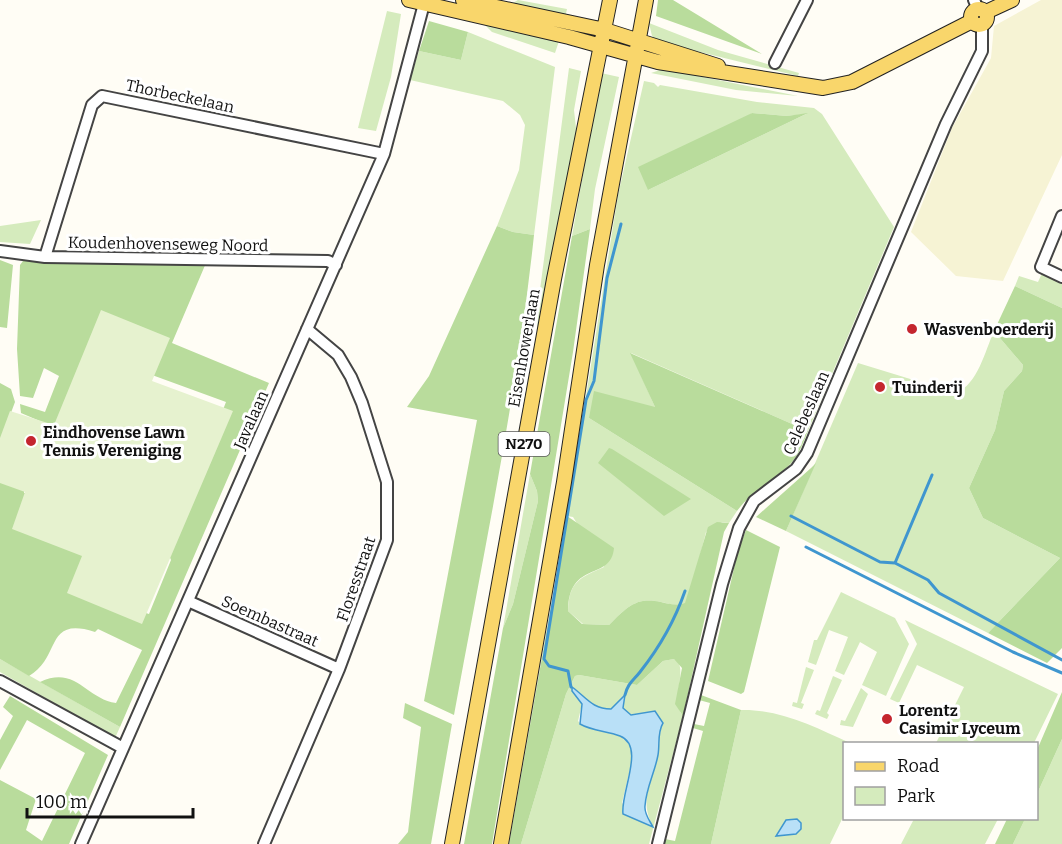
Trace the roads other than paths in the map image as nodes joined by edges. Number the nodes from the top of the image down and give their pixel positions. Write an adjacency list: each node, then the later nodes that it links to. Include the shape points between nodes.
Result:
1 (409, 0): 7 (main road)
2 (463, 0): 9 (main road)
3 (610, 0): 9 (main road, Eisenhowerlaan / N270)
4 (646, 0): 10 (main road, N270)
5 (807, 0): 13 (street)
6 (1012, 0): 8 (main road)
7 (425, 2): 11 (main road); 15 (street, Javalaan)
8 (978, 13): 14 (main road, via 852,82 837,86 820,87); 30 (street, Celebeslaan, via 982,51 941,135 807,453 796,469 754,501 740,528 720,590)
9 (604, 30): 10 (main road); 11 (main road, Eisenhowerlaan / N270)
10 (639, 41): 12 (main road, N270); 14 (main road)
11 (601, 45): 12 (main road); 28 (main road, Eisenhowerlaan / N270, via 554,279)
12 (636, 56): 14 (main road, via 687,68); 29 (main road, N270, via 597,265)
13 (775, 63)
14 (737, 73)
15 (384, 154): 18 (street, Thorbeckelaan, via 102,96 92,105); 19 (street, Javalaan)
16 (1062, 216): 20 (street, via 1041,267)
17 (0, 251): 18 (street, Koudenhovenseweg Noord)
18 (45, 257): 19 (street, Koudenhovenseweg Noord, via 328,261)
19 (336, 265): 21 (street, Javalaan)
20 (1062, 277)
21 (308, 329): 22 (street, Javalaan); 23 (street, Floresstraat, via 338,356 351,377 387,482 387,540)
22 (188, 601): 23 (street, Soembastraat); 25 (street, Javalaan)
23 (339, 669): 27 (street, Floresstraat)
24 (0, 681): 25 (street)
25 (123, 748): 26 (street, Javalaan)
26 (81, 844)
27 (264, 844)
28 (452, 844)
29 (501, 844)
30 (658, 844)

